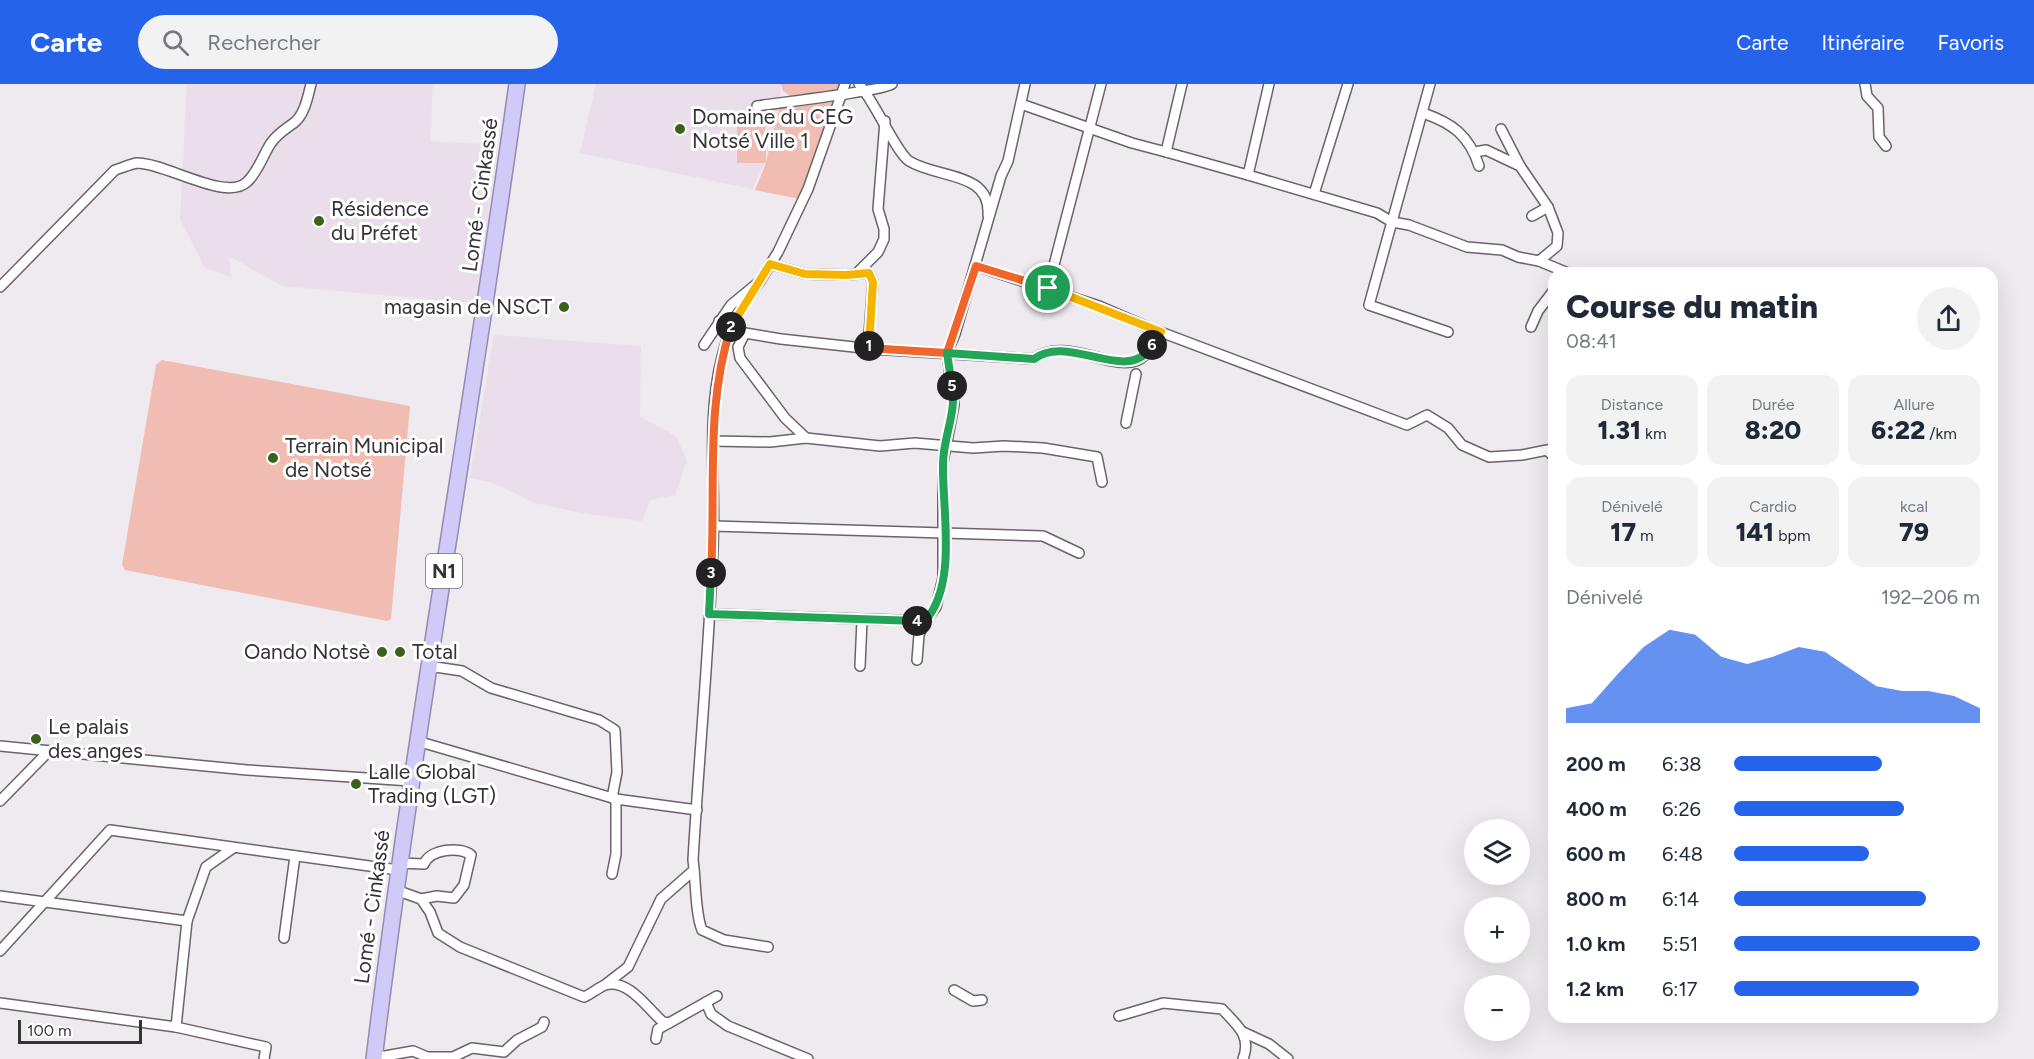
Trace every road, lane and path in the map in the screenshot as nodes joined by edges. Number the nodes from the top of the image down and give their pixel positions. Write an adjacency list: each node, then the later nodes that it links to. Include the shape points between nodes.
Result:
1 (311, 84): 37 (street, via 304,110 272,142 246,183 232,188 217,187 166,168 136,163 115,170)
2 (517, 84): 63 (highway, Lomé - Cinkassé / N1)
3 (845, 84): 13 (street)
4 (892, 84): 12 (street, via 886,89)
5 (1026, 84): 14 (street)
6 (1101, 84): 18 (street)
7 (1182, 84): 21 (street)
8 (1269, 84): 25 (street)
9 (1348, 84): 26 (street)
10 (1430, 84): 16 (street)
11 (1865, 84): 20 (street, via 1867,96 1878,108 1879,137)
12 (862, 87): 13 (street); 17 (street)
13 (842, 94): 15 (street); 32 (street, via 808,189)
14 (1021, 104): 18 (street); 29 (street, via 1008,161)
15 (757, 106)
16 (1423, 113): 22 (street, via 1446,121 1463,133); 30 (street)
17 (885, 121): 29 (street, via 907,159 982,189 988,200); 35 (street, via 878,209 884,239 878,252)
18 (1089, 128): 21 (street); 38 (street)
19 (1502, 129): 24 (street)
20 (1886, 146)
21 (1166, 152): 25 (street)
22 (1474, 152): 23 (street); 24 (street, via 1486,150)
23 (1479, 166)
24 (1520, 166): 27 (street)
25 (1248, 175): 26 (street)
26 (1314, 194): 30 (street, via 1377,213)
27 (1548, 207): 28 (street); 31 (street, via 1558,233 1557,246)
28 (1532, 216)
29 (989, 217): 33 (street)
30 (1392, 222): 31 (street, via 1467,247 1502,250); 44 (street, via 1369,305)
31 (1539, 261): 34 (street)
32 (770, 264): 35 (street, via 805,274); 36 (street)
33 (976, 266): 38 (street); 48 (street)
34 (1554, 267)
35 (858, 272): 47 (street, via 869,273 873,282)
36 (760, 280): 40 (street); 41 (street)
37 (0, 287)
38 (1048, 288): 43 (street)
39 (1548, 298): 42 (street)
40 (719, 321): 41 (street); 46 (street)
41 (731, 327): 45 (street); 52 (street, via 721,358)
42 (1531, 327)
43 (1161, 332): 48 (street, via 1145,356 1129,362 1055,351 1034,359); 54 (street, via 1407,425 1427,415 1448,428 1462,445 1489,457)
44 (1448, 332)
45 (745, 333): 47 (street); 51 (street, via 738,347 741,358 785,418)
46 (704, 345)
47 (868, 348): 48 (street)
48 (947, 353): 53 (street, via 954,405)
49 (1136, 374): 50 (street)
50 (1126, 423)
51 (806, 438): 52 (street); 53 (street, via 850,445)
52 (712, 441): 56 (street)
53 (945, 445): 55 (street, via 1043,448 1097,457); 57 (street)
54 (1548, 451)
55 (1102, 482)
56 (713, 526): 57 (street); 59 (street)
57 (945, 532): 58 (street, via 1043,536); 61 (street, via 940,594)
58 (1080, 553)
59 (709, 614): 60 (street); 71 (street)
60 (862, 620): 61 (street); 64 (street)
61 (925, 621): 62 (street, via 919,635)
62 (917, 660)
63 (429, 666): 65 (highway, Lomé - Cinkassé / N1); 69 (street, via 462,671 491,688 599,720 615,730)
64 (860, 666)
65 (417, 741): 68 (highway, Lomé - Cinkassé / N1); 69 (street)
66 (0, 746): 67 (street)
67 (49, 751): 68 (street); 70 (street)
68 (411, 781): 74 (highway, Lomé - Cinkassé / N1)
69 (614, 799): 71 (street); 76 (street, via 616,854)
70 (0, 801)
71 (697, 810): 75 (street)
72 (233, 848): 73 (street); 80 (street, via 110,830); 81 (street, via 206,867)
73 (295, 856): 74 (street); 82 (street)
74 (399, 866): 77 (highway, Lomé - Cinkassé / N1); 79 (street, via 424,864 432,856 457,849 471,855 464,885 454,898)
75 (694, 870): 83 (street, via 702,930 724,940); 85 (street, via 661,899 628,967)
76 (612, 874)
77 (396, 890): 79 (street); 99 (highway, Lomé - Cinkassé / N1)
78 (0, 896): 80 (street)
79 (421, 899): 85 (street, via 438,933 460,947 584,997)
80 (44, 903): 81 (street); 84 (street)
81 (187, 921): 95 (street)
82 (284, 938)
83 (768, 946)
84 (0, 951)
85 (605, 985): 91 (street, via 631,990)
86 (954, 990): 88 (street, via 972,1001)
87 (717, 996): 89 (street)
88 (982, 1000)
89 (706, 1002): 94 (street); 101 (street, via 711,1014 728,1026)
90 (0, 1003): 95 (street)
91 (655, 1014): 94 (street); 96 (street)
92 (1119, 1016): 97 (street, via 1164,1003 1222,1009)
93 (544, 1022): 99 (street, via 504,1052 472,1047 453,1058 427,1057 413,1051)
94 (669, 1023): 96 (street)
95 (176, 1027): 100 (street, via 266,1047)
96 (658, 1029): 98 (street)
97 (1243, 1032): 102 (street, via 1247,1048); 103 (street, via 1269,1044)
98 (656, 1039)
99 (374, 1058)
100 (264, 1059)
101 (808, 1059)
102 (1243, 1059)
103 (1288, 1059)

